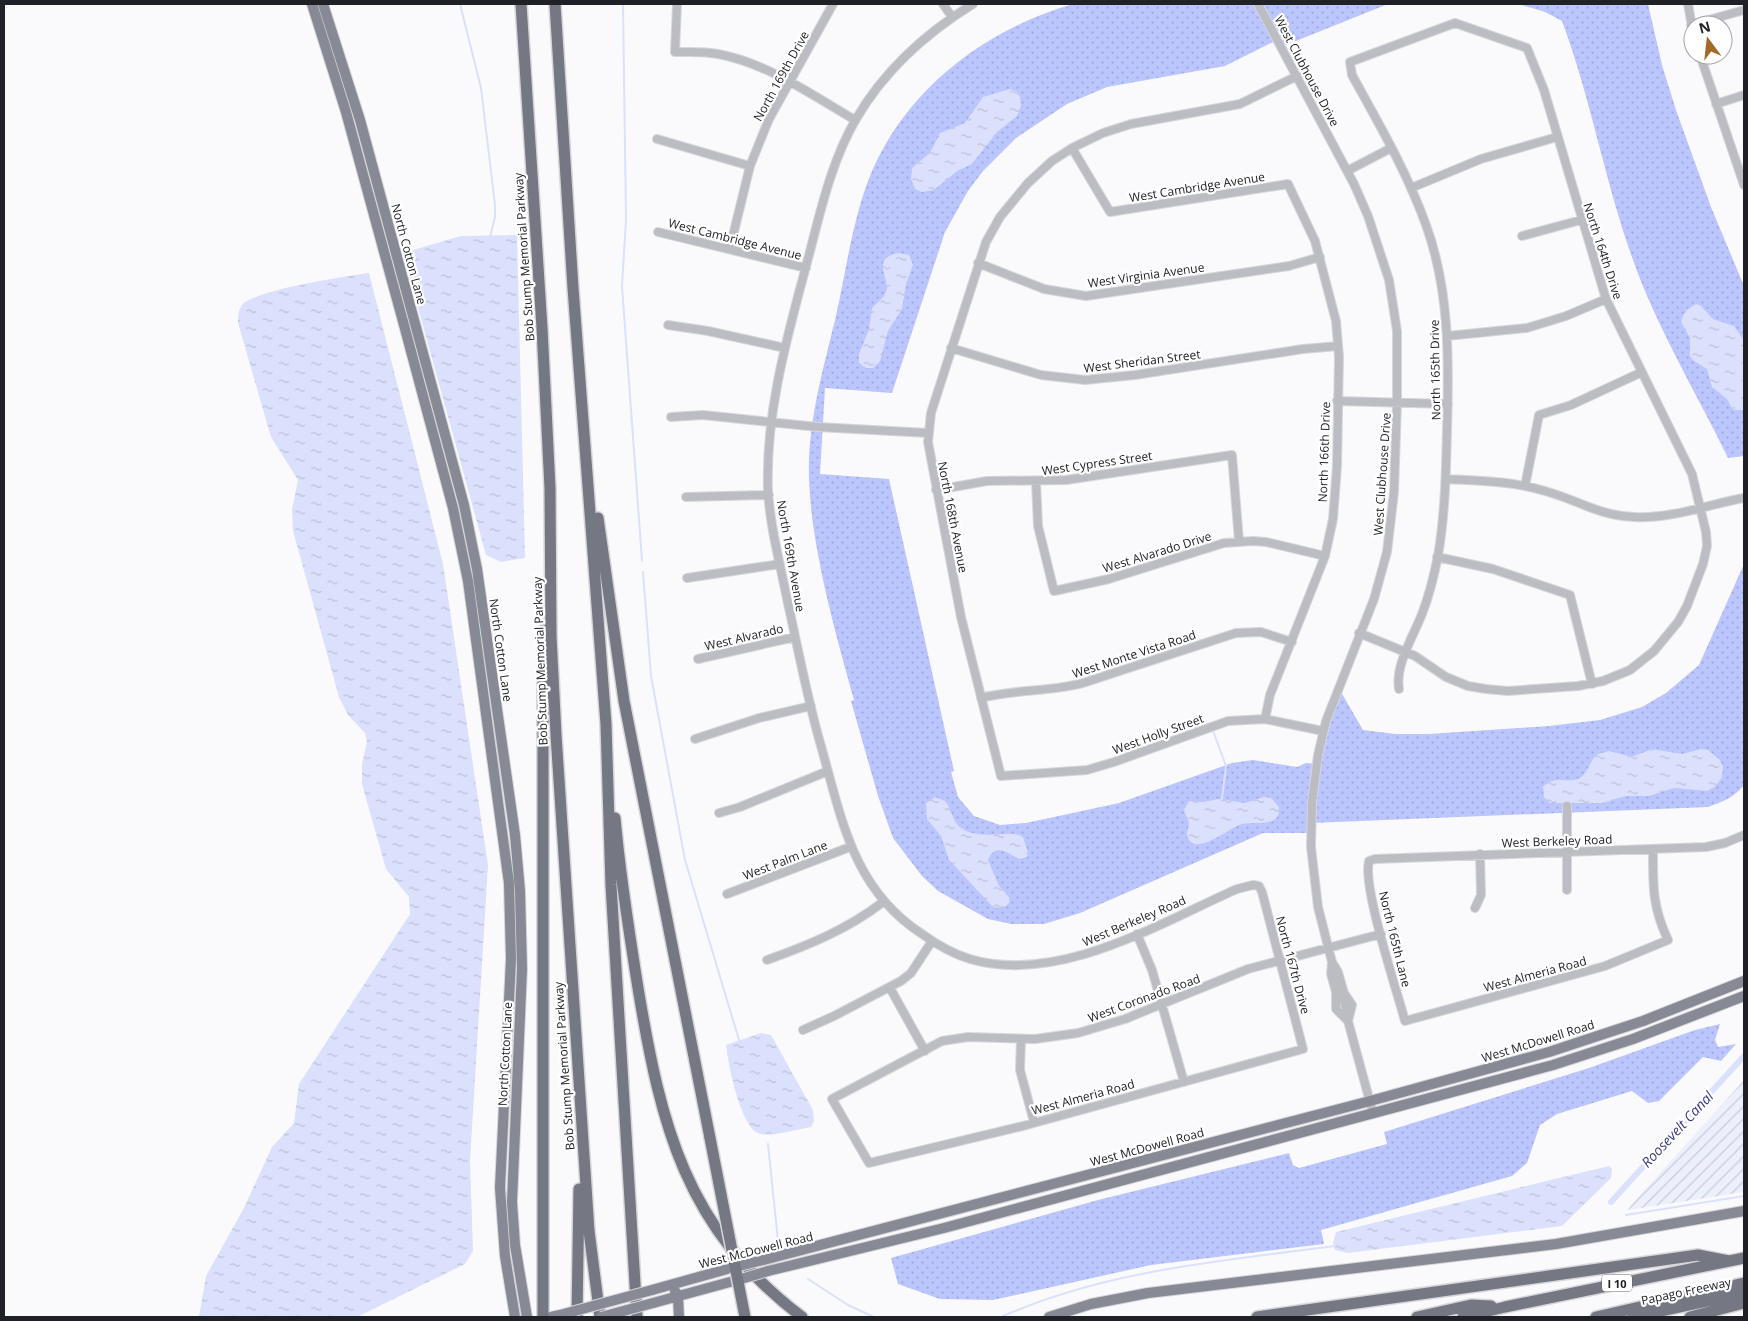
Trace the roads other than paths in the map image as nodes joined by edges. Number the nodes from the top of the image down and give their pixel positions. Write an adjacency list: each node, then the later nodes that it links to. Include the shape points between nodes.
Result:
1 (312, 4): 124 (main road, North Cotton Lane, via 404,325 453,508 468,581 509,883 511,959 500,1188 505,1256)
2 (324, 4): 125 (main road, North Cotton Lane, via 360,120 464,505 477,568 515,835 522,916 512,1194 514,1245)
3 (521, 4): 50 (highway, Bob Stump Memorial Parkway)
4 (555, 4): 51 (highway)
5 (677, 4): 16 (street, via 675,52 716,53 759,67)
6 (834, 4): 16 (street, North 169th Drive)
7 (943, 4): 12 (street)
8 (973, 4): 12 (street, North 169th Avenue)
9 (1258, 4): 15 (street, West Clubhouse Drive)
10 (1744, 10): 11 (street)
11 (1730, 15)
12 (952, 17): 19 (street, North 169th Avenue, via 895,66)
13 (1527, 48): 20 (street, North 164th Drive, via 1544,90); 23 (street, North 165th Drive, via 1455,23 1350,62 1352,75)
14 (1703, 65): 18 (street)
15 (1297, 76): 22 (street, North 168th Avenue, via 1240,104 1131,124); 25 (street, West Clubhouse Drive)
16 (788, 82): 19 (street); 24 (street, North 169th Drive)
17 (1744, 95): 18 (street)
18 (1716, 104): 26 (street)
19 (856, 120): 36 (street, North 169th Avenue, via 826,190)
20 (1557, 137): 29 (street, via 1481,159); 30 (street, North 164th Drive)
21 (657, 139): 24 (street)
22 (1072, 148): 27 (street, West Cambridge Avenue, via 1110,212); 35 (street, North 168th Avenue, via 1046,166 1017,195 993,228)
23 (1391, 148): 25 (street); 29 (street, North 165th Drive)
24 (750, 166): 33 (street, North 169th Drive)
25 (1347, 171): 45 (street, West Clubhouse Drive, via 1374,231 1388,280 1397,332)
26 (1742, 175): 28 (street)
27 (1288, 184): 34 (street, North 166th Drive)
28 (1744, 185)
29 (1411, 188): 39 (street, North 165th Drive, via 1433,247 1444,300)
30 (1581, 220): 32 (street); 37 (street, North 164th Drive)
31 (658, 232): 33 (street, West Cambridge Avenue)
32 (1522, 236)
33 (730, 248): 36 (street, West Cambridge Avenue)
34 (1320, 257): 35 (street, West Virginia Avenue, via 1290,266 1086,296 1044,289); 40 (street, North 166th Drive, via 1333,306)
35 (978, 263): 42 (street, North 168th Avenue)
36 (806, 268): 41 (street, North 169th Avenue)
37 (1606, 300): 39 (street, via 1527,328); 43 (street, North 164th Drive)
38 (668, 325): 41 (street)
39 (1447, 336): 46 (street, North 165th Drive)
40 (1338, 346): 42 (street, West Sheridan Street, via 1085,380 1041,374); 44 (street, North 166th Drive)
41 (785, 348): 48 (street, North 169th Avenue)
42 (951, 348): 49 (street, North 168th Avenue, via 931,412)
43 (1642, 372): 54 (street, via 1571,405 1539,415); 59 (street, North 164th Drive, via 1692,474)
44 (1337, 401): 45 (street); 61 (street, North 166th Drive, via 1335,495)
45 (1398, 402): 46 (street); 65 (street, West Clubhouse Drive, via 1391,528 1378,586)
46 (1448, 404): 52 (street, North 165th Drive)
47 (671, 417): 48 (street, via 703,415)
48 (770, 423): 49 (street); 56 (street, North 169th Avenue)
49 (928, 433): 55 (street, North 168th Avenue)
50 (547, 456): 108 (highway, Bob Stump Memorial Parkway, via 554,707); 126 (highway, via 544,488)
51 (587, 467): 75 (highway); 131 (highway, bridge, via 596,502 628,728)
52 (1446, 480): 54 (street); 62 (street, North 165th Drive)
53 (1036, 482): 55 (street, West Cypress Street, via 987,481); 60 (street, West Cypress Street, via 1232,455); 60 (street, West Alvarado Drive, via 1038,526 1054,591 1109,579 1210,546)
54 (1525, 486): 59 (street, via 1595,511 1626,516 1663,515)
55 (936, 490): 72 (street, North 168th Avenue)
56 (769, 494): 57 (street); 63 (street, North 169th Avenue, via 771,524)
57 (686, 497)
58 (1744, 498): 59 (street)
59 (1702, 507): 70 (street, via 1707,546 1691,596 1678,622 1641,663)
60 (1238, 542): 61 (street, West Alvarado Drive, via 1283,544)
61 (1324, 556): 67 (street, North 166th Drive)
62 (1437, 557): 68 (street, North 165th Drive, via 1426,601); 70 (street, via 1493,569 1570,595)
63 (780, 564): 64 (street); 66 (street, North 169th Avenue)
64 (687, 578)
65 (1359, 633): 68 (street); 76 (street, West Clubhouse Drive)
66 (795, 637): 69 (street, West Alvarado); 73 (street, North 169th Avenue)
67 (1292, 642): 72 (street, West Monte Vista Road, via 1261,632 1236,633 1083,683); 74 (street, North 166th Drive, via 1270,696)
68 (1406, 652): 70 (street, via 1446,677 1478,688 1508,691); 71 (street, North 165th Drive, via 1397,676)
69 (698, 659)
70 (1592, 684)
71 (1399, 689)
72 (981, 698): 79 (street, North 168th Avenue)
73 (810, 706): 77 (street, via 759,718); 78 (street, North 169th Avenue)
74 (1265, 719): 76 (street, West Holly Street); 79 (street, West Holly Street, via 1228,721 1087,770)
75 (606, 724): 129 (highway, via 611,885); 132 (highway, via 632,954 648,1043 675,1148 698,1200 730,1251 762,1284)
76 (1323, 731): 96 (street, West Clubhouse Drive, via 1310,833 1315,892)
77 (696, 739)
78 (828, 772): 81 (street); 83 (street, North 169th Avenue)
79 (1001, 776)
80 (1566, 806): 85 (street)
81 (719, 812)
82 (1744, 835): 84 (street, West Berkeley Road, via 1725,844 1706,847)
83 (850, 847): 90 (street, West Palm Lane); 91 (street, North 169th Avenue, via 864,876)
84 (1653, 849): 85 (street, West Berkeley Road); 103 (street, West Almeria Road, via 1654,901 1668,940 1605,966)
85 (1567, 852): 86 (street, West Berkeley Road); 89 (street)
86 (1480, 854): 87 (street, West Berkeley Road); 92 (street, via 1481,895)
87 (1369, 862): 94 (street, North 165th Lane, via 1371,891)
88 (1259, 886): 93 (street, West Berkeley Road, via 1244,886); 98 (street, North 167th Drive)
89 (1567, 890)
90 (727, 894)
91 (883, 902): 95 (street, West Berkeley Road, via 904,922); 97 (street, via 838,932)
92 (1475, 908)
93 (1137, 934): 95 (street, West Berkeley Road, via 1078,957 1033,966 1009,966 970,959); 102 (street)
94 (1381, 934): 96 (street, West Coronado Road); 103 (street, North 165th Lane)
95 (932, 941): 100 (street, via 911,973)
96 (1328, 948): 98 (street, West Coronado Road); 110 (street, West Clubhouse Drive, via 1338,972 1340,994)
97 (767, 960)
98 (1280, 960): 102 (street, West Coronado Road, via 1248,969); 106 (street, North 167th Drive)
99 (1744, 981): 110 (main road, West McDowell Road, via 1565,1047)
100 (890, 988): 104 (street); 107 (street)
101 (1744, 996): 111 (main road, West McDowell Road, via 1579,1056)
102 (1163, 1004): 105 (street, West Coronado Road, via 1078,1033); 109 (street)
103 (1405, 1021)
104 (803, 1030)
105 (1021, 1038): 107 (street, West Coronado Road, via 956,1038 942,1041); 112 (street, via 1020,1070)
106 (1303, 1049): 109 (street, West Almeria Road)
107 (925, 1051): 113 (street, West Coronado Road, via 832,1100)
108 (576, 1054): 127 (highway, via 580,1203); 128 (highway, Bob Stump Memorial Parkway, via 589,1231)
109 (1184, 1082): 112 (street, West Almeria Road)
110 (1370, 1101): 111 (street, West Clubhouse Drive); 118 (main road, West McDowell Road, bridge)
111 (1373, 1113): 120 (main road, West McDowell Road, bridge)
112 (1034, 1122): 113 (street, West Almeria Road)
113 (869, 1163)
114 (1744, 1212): 133 (main road, via 1556,1244 1148,1292)
115 (1744, 1258): 116 (highway, Papago Freeway / I 10)
116 (1729, 1261): 122 (highway, Papago Freeway / I 10); 134 (highway, via 1698,1255)
117 (1744, 1283): 137 (highway)
118 (657, 1288): 120 (main road, via 675,1291); 123 (main road, West McDowell Road, bridge)
119 (1744, 1293): 138 (highway, Papago Freeway)
120 (678, 1297): 128 (main road, West McDowell Road, bridge); 130 (main road)
121 (1744, 1303): 139 (highway)
122 (1505, 1307): 135 (highway, via 1471,1305); 136 (highway, I 10)
123 (555, 1316)
124 (515, 1317)
125 (527, 1317)
126 (543, 1317)
127 (577, 1317)
128 (600, 1317)
129 (637, 1317)
130 (679, 1317)
131 (745, 1317)
132 (802, 1317)
133 (1049, 1317)
134 (1257, 1317)
135 (1417, 1317)
136 (1463, 1317)
137 (1596, 1317)
138 (1633, 1317)
139 (1690, 1317)

